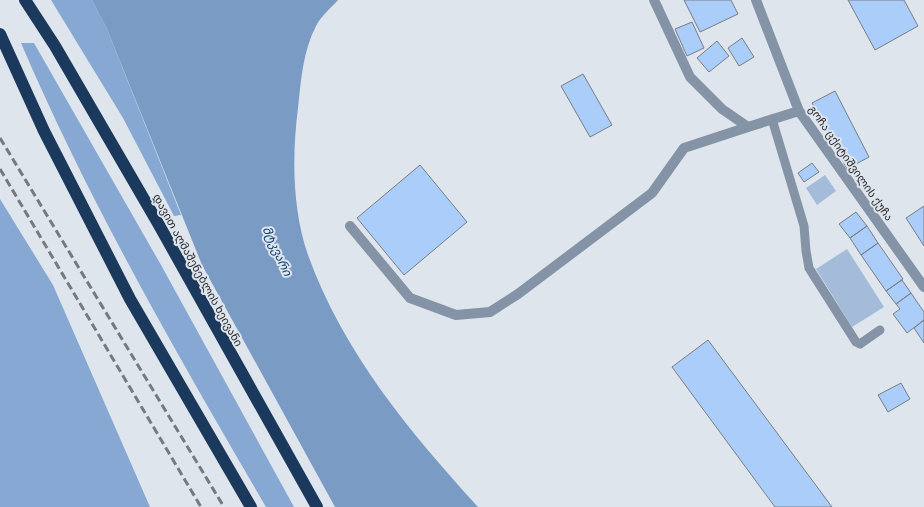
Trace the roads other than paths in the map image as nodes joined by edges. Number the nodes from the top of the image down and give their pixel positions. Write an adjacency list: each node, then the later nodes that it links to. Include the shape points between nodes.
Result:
1 (25, 0): 12 (highway, დავით აღმაშენებლის ხეივანი, via 55,46 159,225)
2 (654, 0): 7 (street, via 690,77 722,109)
3 (756, 0): 5 (street, გოჩა ცქიტიშვილის ქუჩა)
4 (0, 34): 11 (highway, via 44,131 130,299)
5 (799, 110): 6 (street); 9 (street, გოჩა ცქიტიშვილის ქუჩა)
6 (772, 119): 7 (street); 10 (lane, via 804,226 809,268 856,342 865,342)
7 (748, 127): 8 (street, via 684,148 652,193 518,294 490,312 456,315 410,298)
8 (350, 226)
9 (924, 287)
10 (880, 330)
11 (251, 507)
12 (317, 507)

